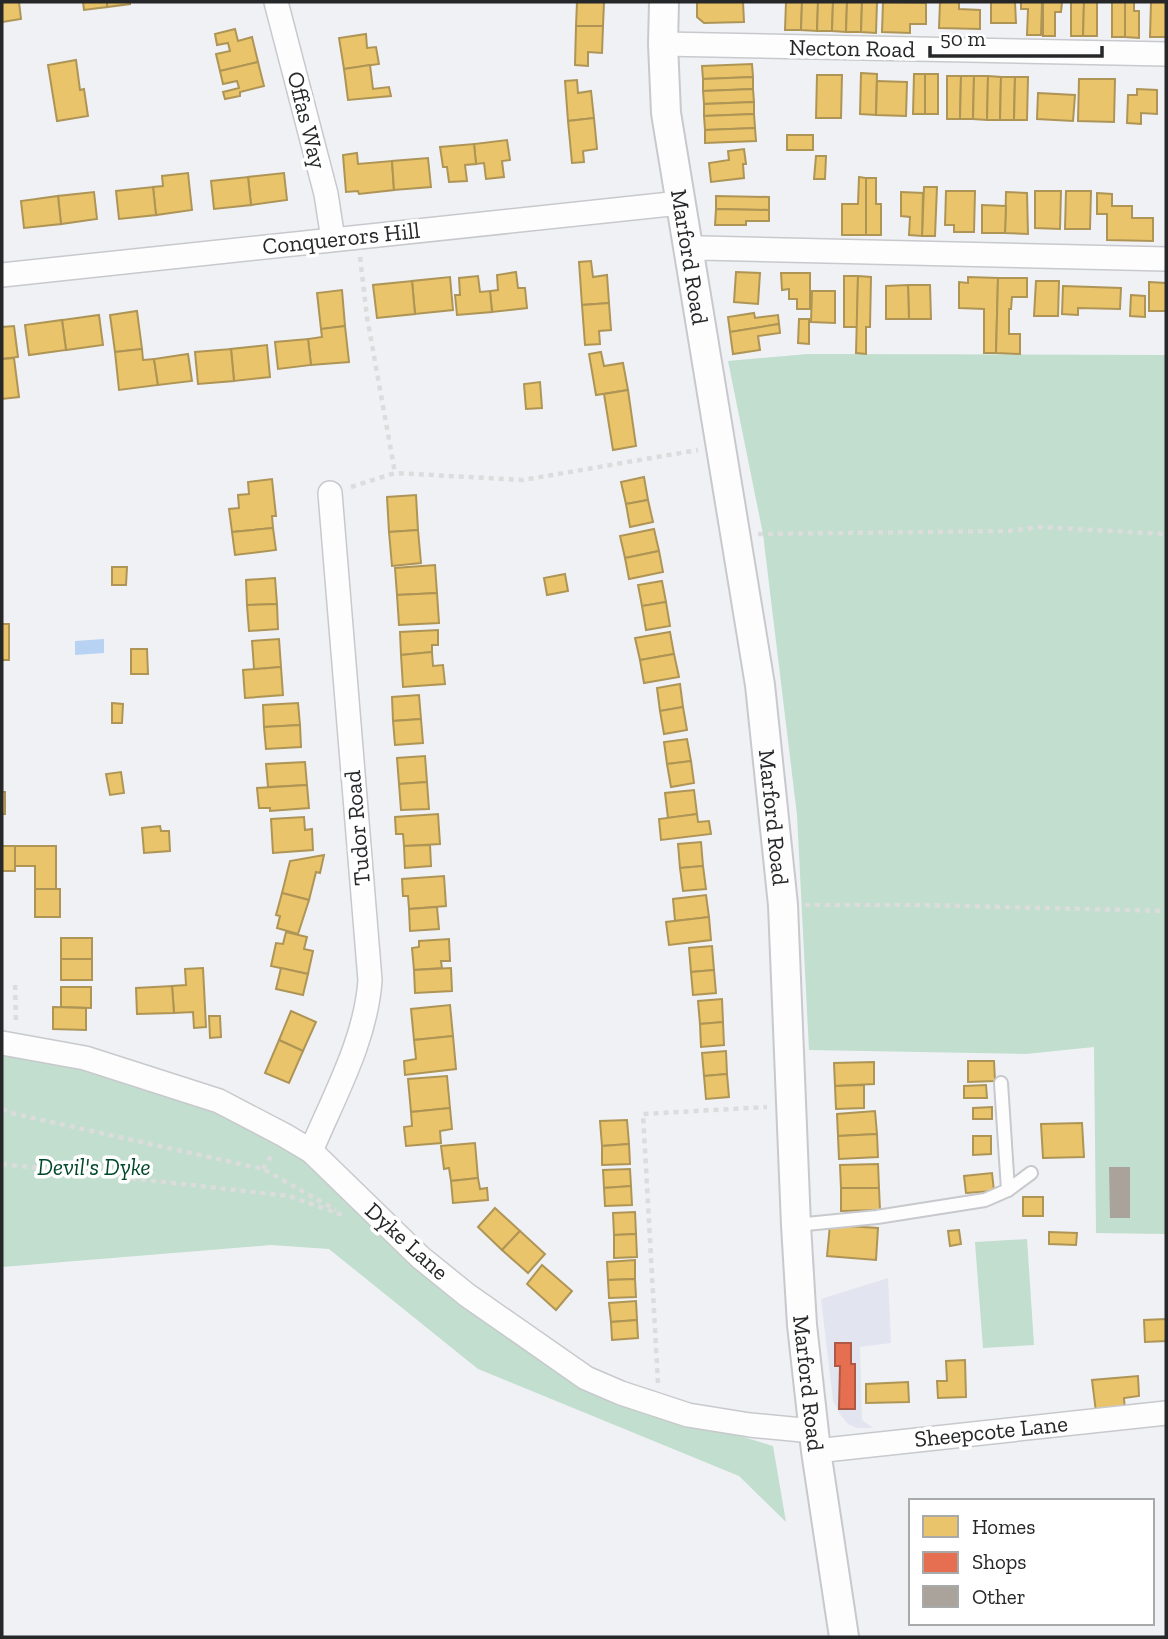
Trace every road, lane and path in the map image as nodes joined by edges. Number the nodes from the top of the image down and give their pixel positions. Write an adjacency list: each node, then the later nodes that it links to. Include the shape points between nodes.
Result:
1 (276, 2): 7 (street, Offas Way, via 326,194)
2 (664, 2): 3 (street, Marford Road)
3 (663, 44): 4 (street, Necton Road); 5 (street, Marford Road, via 666,113)
4 (1166, 54)
5 (680, 203): 6 (street, Conquerors Hill); 8 (street, Marford Road)
6 (357, 237): 7 (street, Conquerors Hill); 12 (path)
7 (333, 239): 10 (street, Conquerors Hill)
8 (688, 250): 9 (street); 11 (street, Marford Road)
9 (1166, 259)
10 (2, 275)
11 (721, 446): 12 (path, via 523,480); 14 (street, Marford Road)
12 (395, 473): 13 (path)
13 (330, 493): 23 (street, Tudor Road, via 370,980 362,1030)
14 (736, 534): 15 (path, via 1039,527); 16 (street, Marford Road, via 760,685)
15 (1166, 534)
16 (783, 905): 17 (path); 21 (street, Marford Road)
17 (1166, 911)
18 (15, 985): 19 (path)
19 (9, 1044): 23 (street, Dyke Lane, via 85,1058 219,1101)
20 (1001, 1083): 26 (lane)
21 (791, 1106): 27 (street, Marford Road); 28 (path, via 643,1114)
22 (2, 1109): 24 (path, via 263,1169 349,1217 289,1196)
23 (310, 1151): 28 (street, Dyke Lane, via 420,1257 467,1294 586,1378)
24 (2, 1164)
25 (1031, 1173): 26 (lane)
26 (1008, 1190): 27 (lane, via 985,1200)
27 (796, 1225): 30 (street, Marford Road)
28 (659, 1405): 30 (street, Dyke Lane)
29 (1166, 1413): 30 (street, Sheepcote Lane)
30 (815, 1441): 31 (street, Marford Road)
31 (844, 1637)

